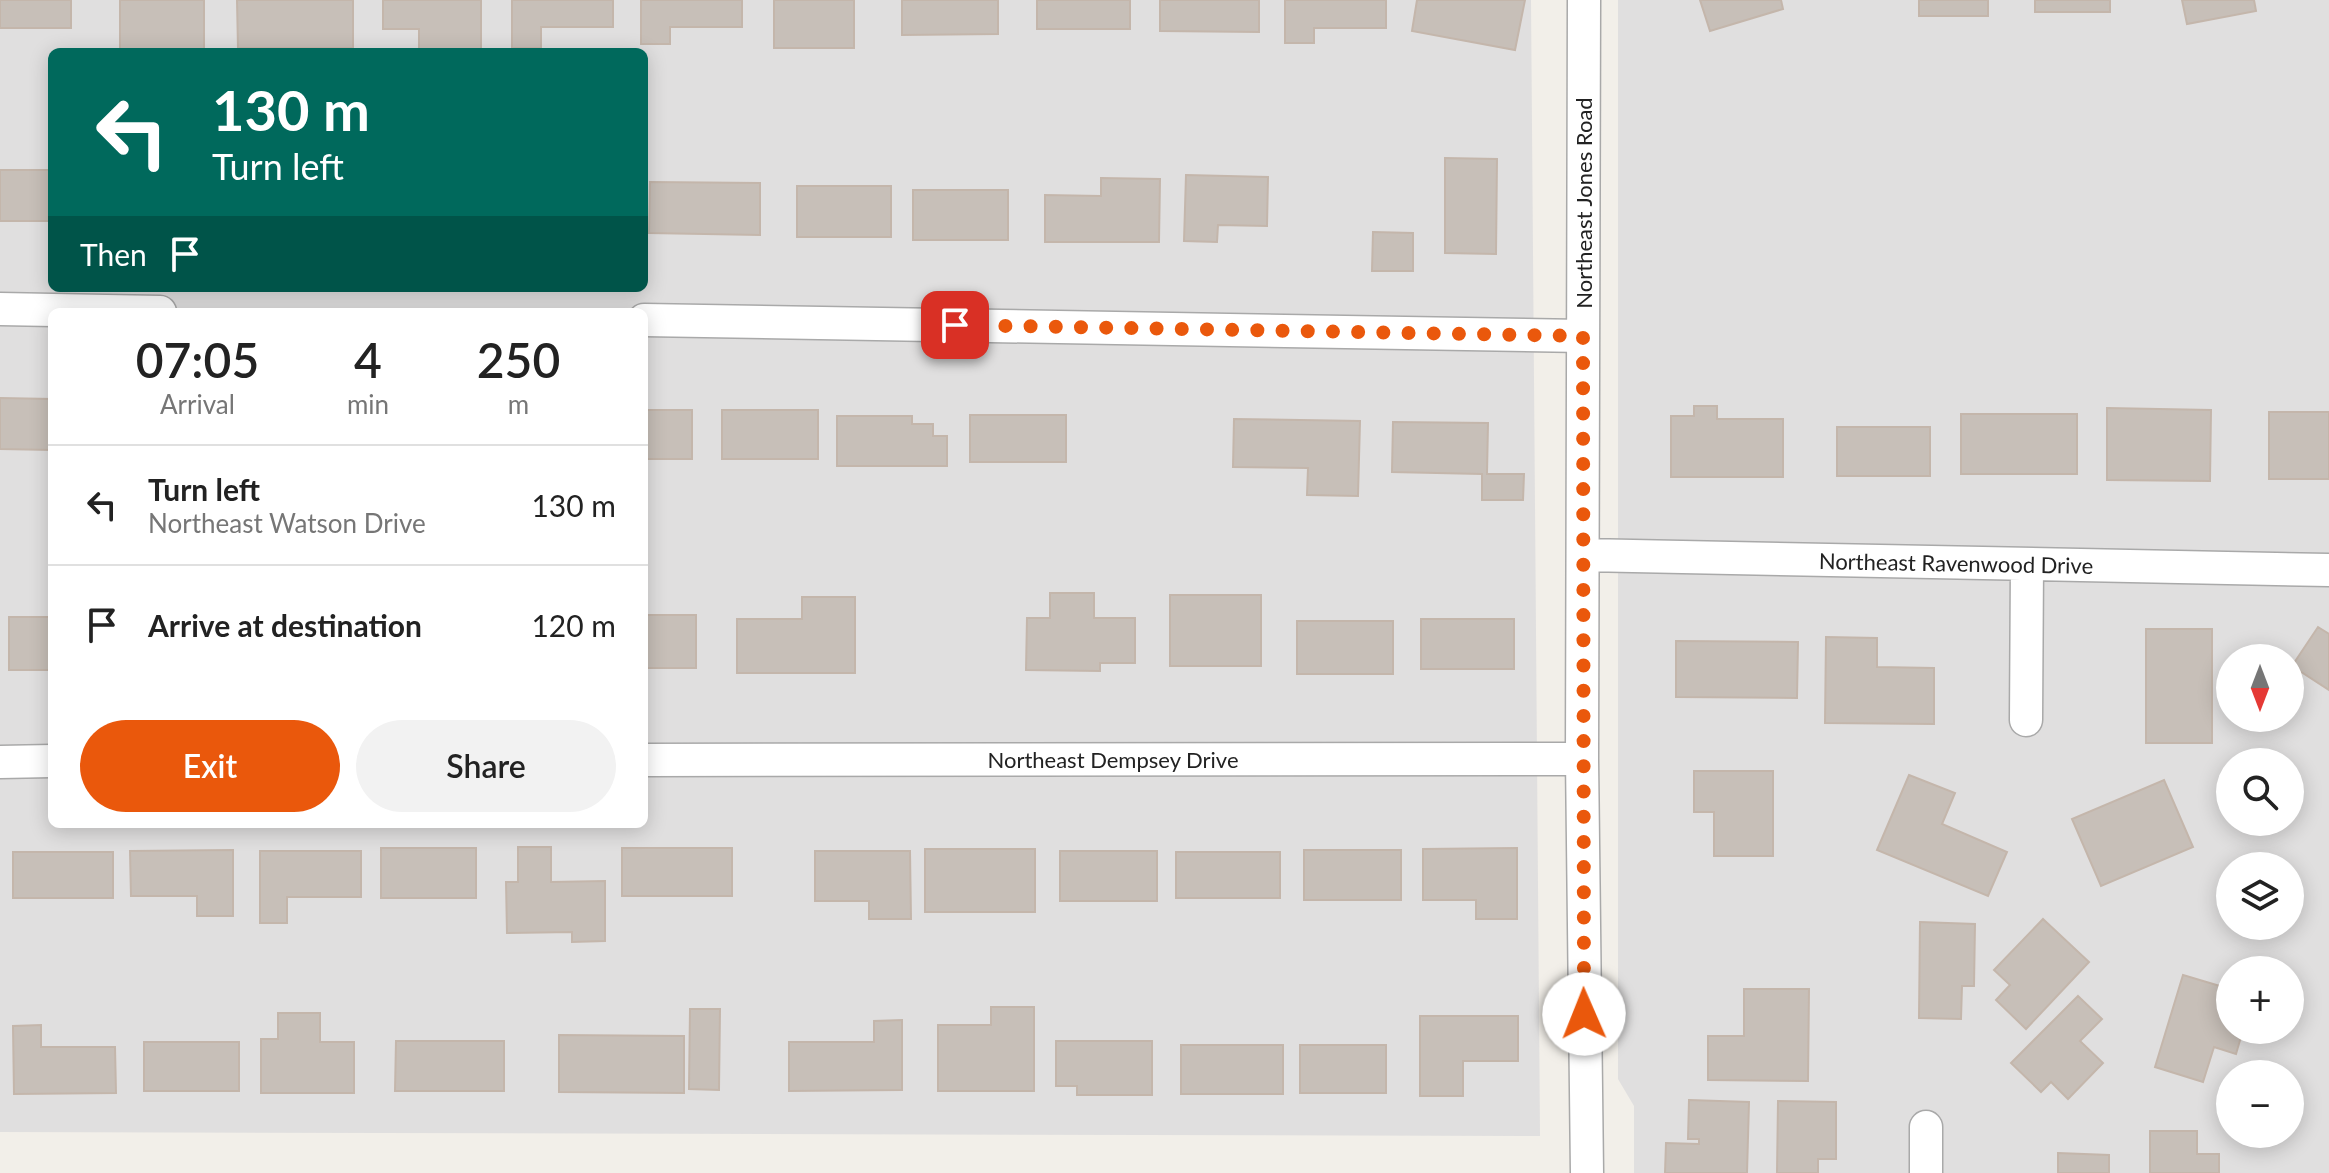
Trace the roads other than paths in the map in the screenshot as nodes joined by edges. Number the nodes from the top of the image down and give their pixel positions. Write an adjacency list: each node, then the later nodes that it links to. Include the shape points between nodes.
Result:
1 (1584, 0): 5 (street, Northeast Jones Road)
2 (0, 309): 3 (street)
3 (48, 310)
4 (648, 320): 5 (street)
5 (1583, 336): 6 (street, Northeast Jones Road)
6 (1584, 555): 7 (street, Northeast Ravenwood Drive); 10 (street, Northeast Jones Road)
7 (2027, 564): 8 (street, Northeast Ravenwood Drive); 9 (street)
8 (2329, 570)
9 (2026, 720)
10 (1582, 759): 11 (street, Northeast Dempsey Drive); 15 (street, Northeast Jones Road)
11 (648, 760)
12 (48, 761): 13 (street)
13 (0, 762)
14 (1926, 1127): 16 (street)
15 (1587, 1173)
16 (1926, 1173)

